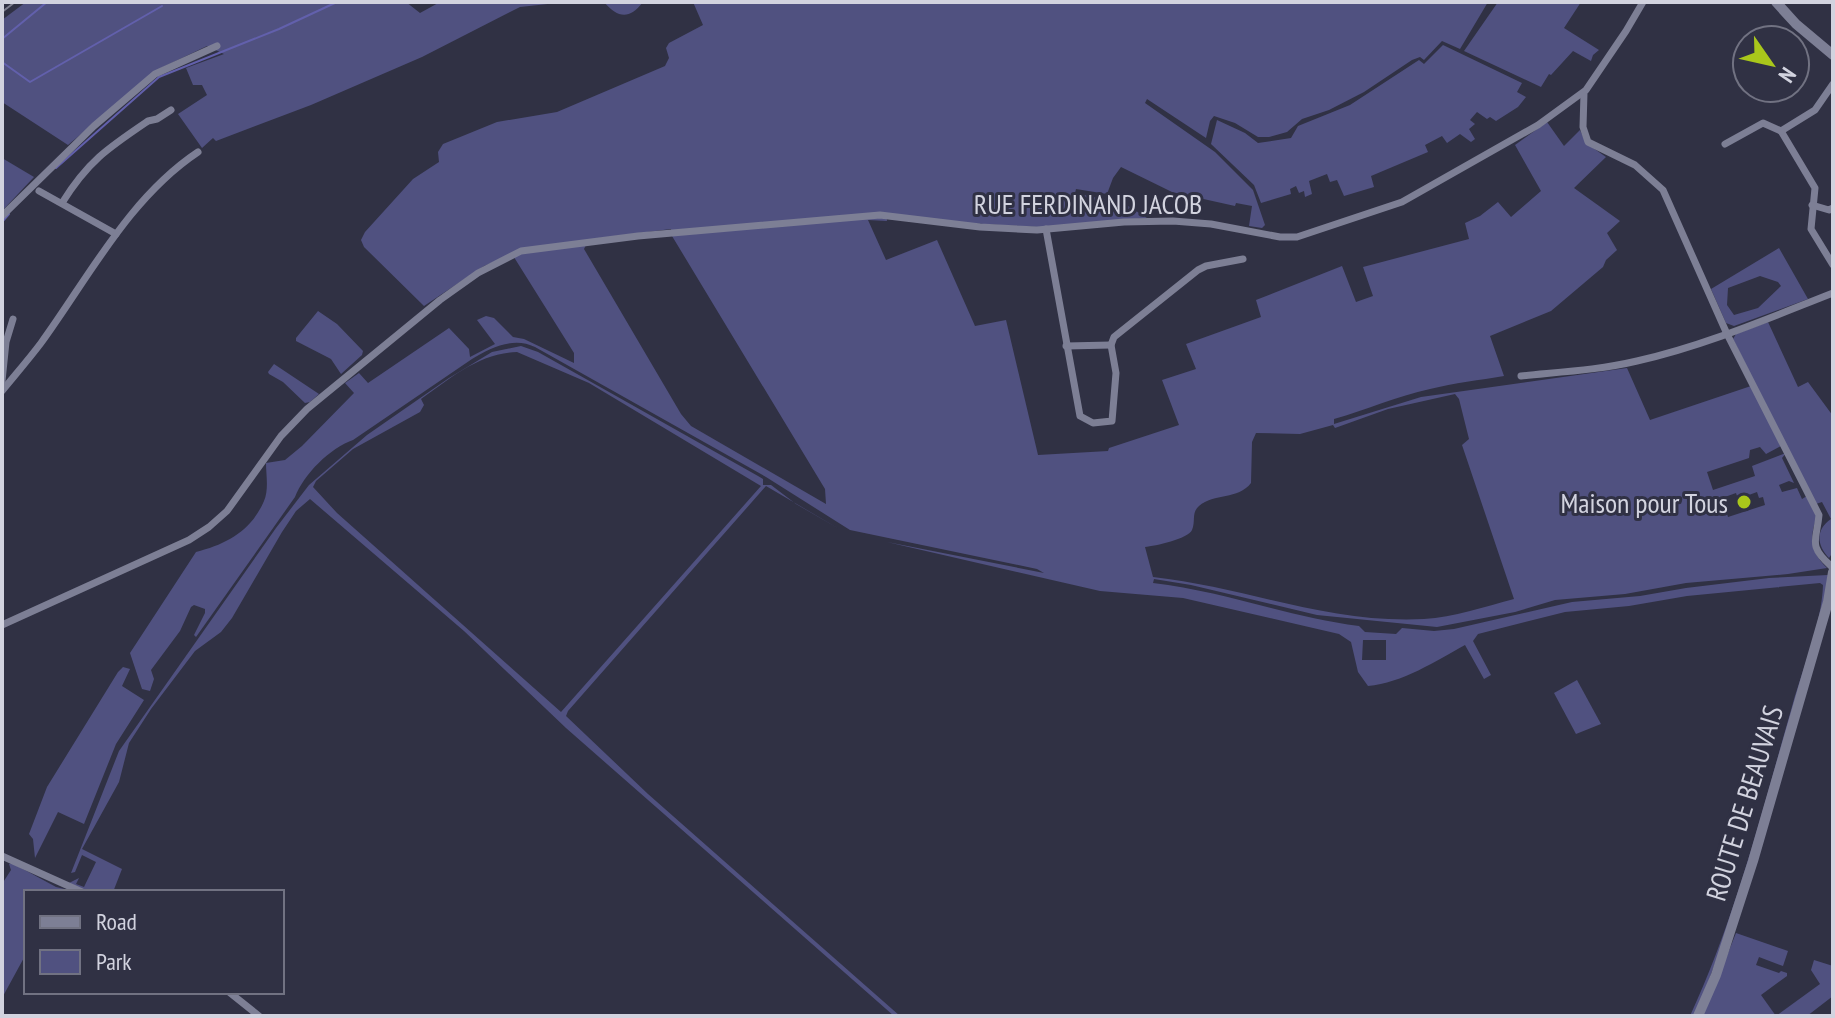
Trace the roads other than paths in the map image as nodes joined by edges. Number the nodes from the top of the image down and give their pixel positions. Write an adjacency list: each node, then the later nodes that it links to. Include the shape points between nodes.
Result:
1 (1643, 2): 6 (street, RUE FERDINAND JACOB)
2 (1776, 2): 4 (main road)
3 (217, 46): 15 (street, via 155,74)
4 (1833, 55)
5 (1833, 84): 8 (street, via 1815,110)
6 (1584, 93): 16 (street, RUE FERDINAND JACOB, via 1525,133 1402,202 1297,237 1173,221); 22 (street, via 1587,140 1641,169 1663,190)
7 (171, 110): 12 (street, via 105,150 80,173)
8 (1781, 131): 9 (street, via 1763,123); 13 (street, via 1815,188)
9 (1725, 144)
10 (198, 152): 17 (street, via 171,173)
11 (39, 191): 12 (street)
12 (62, 203): 17 (street)
13 (1812, 205): 14 (street); 19 (street, via 1811,229)
14 (1833, 208)
15 (2, 216)
16 (1046, 229): 24 (street); 30 (street, RUE FERDINAND JACOB, via 880,215 521,251 440,300 307,409 209,527)
17 (116, 234): 27 (street)
18 (1243, 259): 23 (street, via 1198,270 1131,322)
19 (1833, 265)
20 (1833, 293): 22 (street)
21 (13, 319): 26 (street)
22 (1727, 334): 25 (street, via 1636,361); 28 (street, via 1819,515 1814,541)
23 (1111, 345): 24 (street); 24 (street, via 1116,373 1112,421 1093,423 1080,416)
24 (1066, 346)
25 (1521, 376)
26 (2, 381)
27 (2, 391)
28 (1832, 567): 29 (main road, ROUTE DE BEAUVAIS)
29 (1831, 597): 35 (main road, ROUTE DE BEAUVAIS, via 1753,861)
30 (2, 625)
31 (2, 856): 32 (street)
32 (78, 890)
33 (232, 994): 34 (street)
34 (259, 1016)
35 (1698, 1016)

